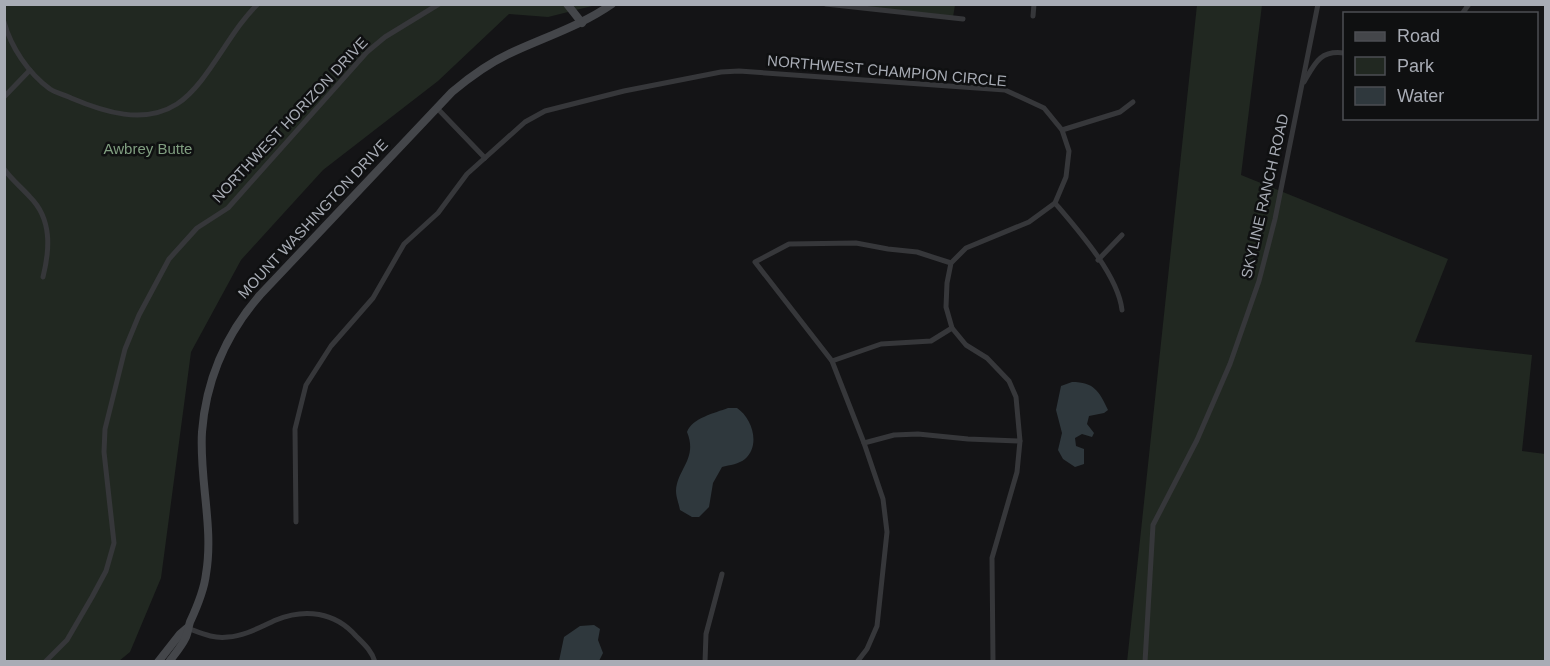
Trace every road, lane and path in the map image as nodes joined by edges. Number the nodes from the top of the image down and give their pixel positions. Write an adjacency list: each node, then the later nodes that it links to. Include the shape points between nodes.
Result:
1 (258, 4): 13 (street, via 183,99 150,115 128,115 86,104 51,89)
2 (440, 4): 34 (street, NORTHWEST HORIZON DRIVE, via 367,52 228,208 197,228 169,259 125,349 105,429 114,543 111,557 67,640)
3 (567, 4): 11 (main road)
4 (612, 4): 11 (main road, MOUNT WASHINGTON DRIVE)
5 (826, 4): 9 (street)
6 (1034, 4): 8 (street)
7 (1317, 4): 14 (street, SKYLINE RANCH ROAD)
8 (1033, 16)
9 (963, 19)
10 (4, 22): 13 (street)
11 (582, 23): 17 (main road, MOUNT WASHINGTON DRIVE, via 486,66)
12 (1343, 53): 14 (street, via 1334,51 1322,56)
13 (30, 70): 15 (street)
14 (1302, 85): 41 (street, SKYLINE RANCH ROAD, via 1259,281 1230,364 1197,440 1153,525)
15 (4, 97)
16 (1132, 102): 18 (street, via 1120,112)
17 (436, 107): 19 (street); 33 (main road, MOUNT WASHINGTON DRIVE, via 260,295 221,353 209,390 202,434 206,575)
18 (1062, 130): 19 (street, NORTHWEST CHAMPION CIRCLE, via 1044,108 1005,90 739,71 634,89 545,111 525,122); 21 (street, NORTHWEST CHAMPION CIRCLE, via 1069,151 1066,177)
19 (485, 158): 31 (street, NORTHWEST CHAMPION CIRCLE, via 467,174 438,213 404,244 373,298 331,346 306,385 295,429)
20 (4, 169): 25 (street, via 32,198 46,224 48,250)
21 (1055, 203): 23 (street, via 1085,237); 24 (street, via 1029,222 966,248)
22 (1122, 236): 23 (street)
23 (1098, 260): 26 (street, via 1120,296)
24 (951, 263): 27 (street, via 946,307); 28 (street, via 917,252 855,243 789,244 755,262)
25 (43, 277)
26 (1122, 310)
27 (952, 328): 28 (street, via 931,341 881,344); 29 (street, via 1009,381 1016,397)
28 (832, 361): 30 (street)
29 (1020, 441): 30 (street, via 918,434); 40 (street, via 1017,472 992,558)
30 (864, 443): 39 (street, via 883,499 887,532 877,626)
31 (296, 522)
32 (722, 574): 38 (street, via 706,634)
33 (188, 628): 35 (main road, MOUNT WASHINGTON DRIVE); 36 (main road, MOUNT WASHINGTON DRIVE, via 186,638); 37 (street, via 210,636 229,637 294,614 331,616 350,628 373,654)
34 (45, 662)
35 (158, 662)
36 (169, 662)
37 (375, 662)
38 (705, 662)
39 (857, 662)
40 (993, 662)
41 (1146, 662)

